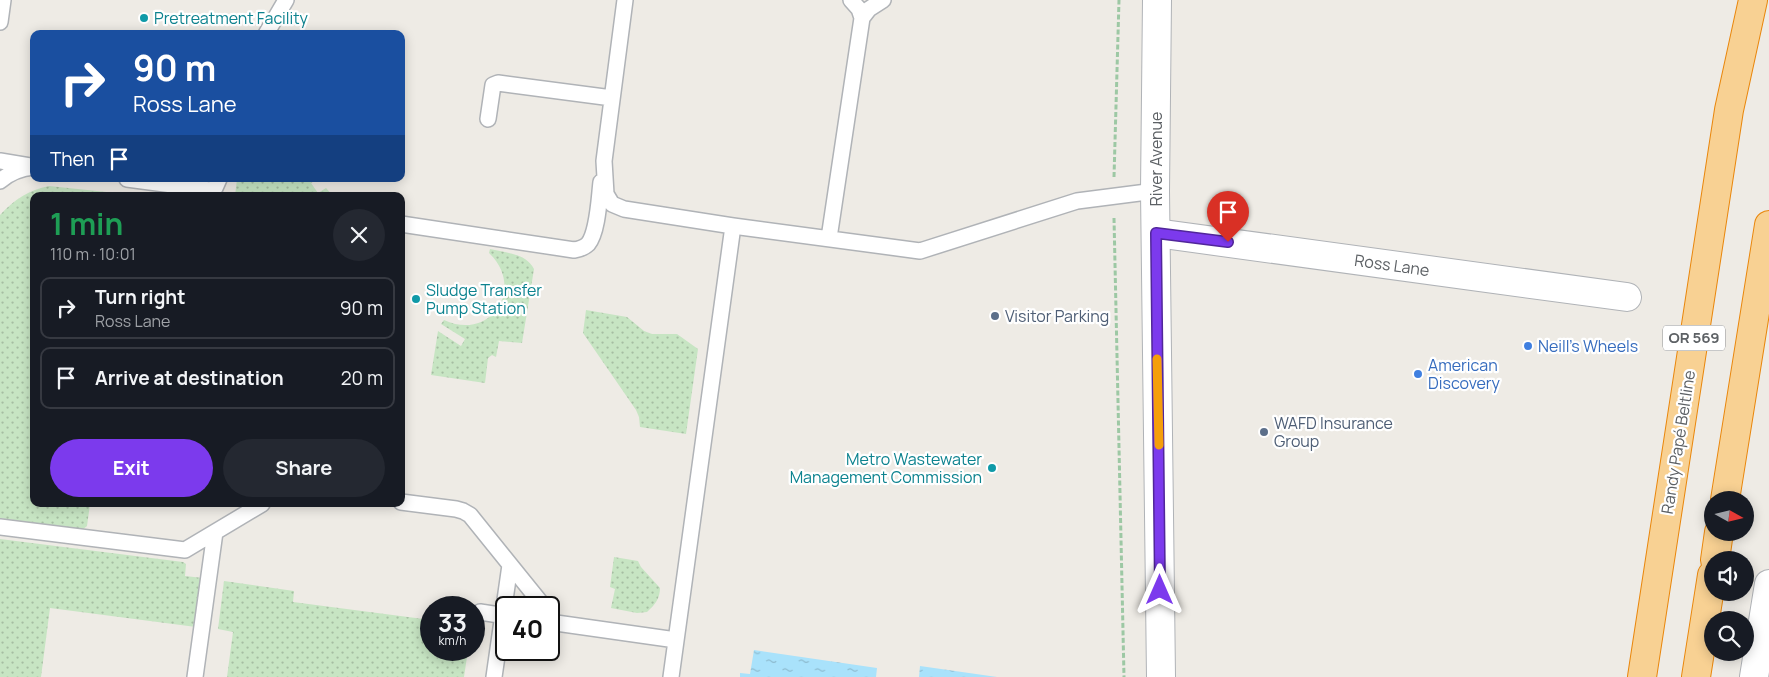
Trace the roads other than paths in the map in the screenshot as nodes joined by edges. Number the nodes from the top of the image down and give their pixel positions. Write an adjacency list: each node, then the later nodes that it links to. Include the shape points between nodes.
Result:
1 (3, 0): 9 (lane)
2 (286, 0): 10 (lane)
3 (625, 0): 11 (lane)
4 (853, 0): 5 (lane); 8 (lane)
5 (881, 0): 8 (lane)
6 (1157, 0): 20 (street, River Avenue)
7 (1752, 0): 46 (highway, Randy Papé Beltline / OR 569, via 1729,110)
8 (862, 18): 27 (lane)
9 (0, 22)
10 (268, 30)
11 (612, 98): 12 (lane, via 498,83 493,85); 14 (lane)
12 (488, 120)
13 (0, 161): 15 (lane)
14 (604, 161): 21 (lane, via 606,194 612,204); 22 (lane)
15 (30, 165)
16 (30, 167): 17 (lane)
17 (0, 180)
18 (150, 182): 19 (lane, via 210,190)
19 (218, 182)
20 (1155, 191): 26 (street, River Avenue); 27 (lane, via 1077,201 920,250)
21 (624, 209): 22 (lane, via 603,213); 25 (lane)
22 (596, 219): 24 (lane, via 588,244 574,250)
23 (1769, 224): 29 (highway, OR 569)
24 (405, 225)
25 (732, 226): 27 (lane); 40 (lane)
26 (1156, 233): 28 (street, Ross Lane); 45 (street, River Avenue)
27 (830, 238)
28 (1627, 297)
29 (1726, 491)
30 (405, 503): 34 (lane, via 463,511 470,515)
31 (257, 507): 33 (lane)
32 (0, 527): 33 (lane, via 179,550 185,550)
33 (215, 532): 42 (lane)
34 (510, 565): 36 (lane); 37 (lane)
35 (1769, 584): 48 (street)
36 (507, 596)
37 (535, 596)
38 (1708, 601): 47 (highway)
39 (560, 620): 40 (lane)
40 (676, 640): 44 (lane)
41 (497, 661): 43 (lane)
42 (195, 677)
43 (494, 677)
44 (671, 677)
45 (1161, 677)
46 (1642, 677)
47 (1696, 677)
48 (1754, 677)

